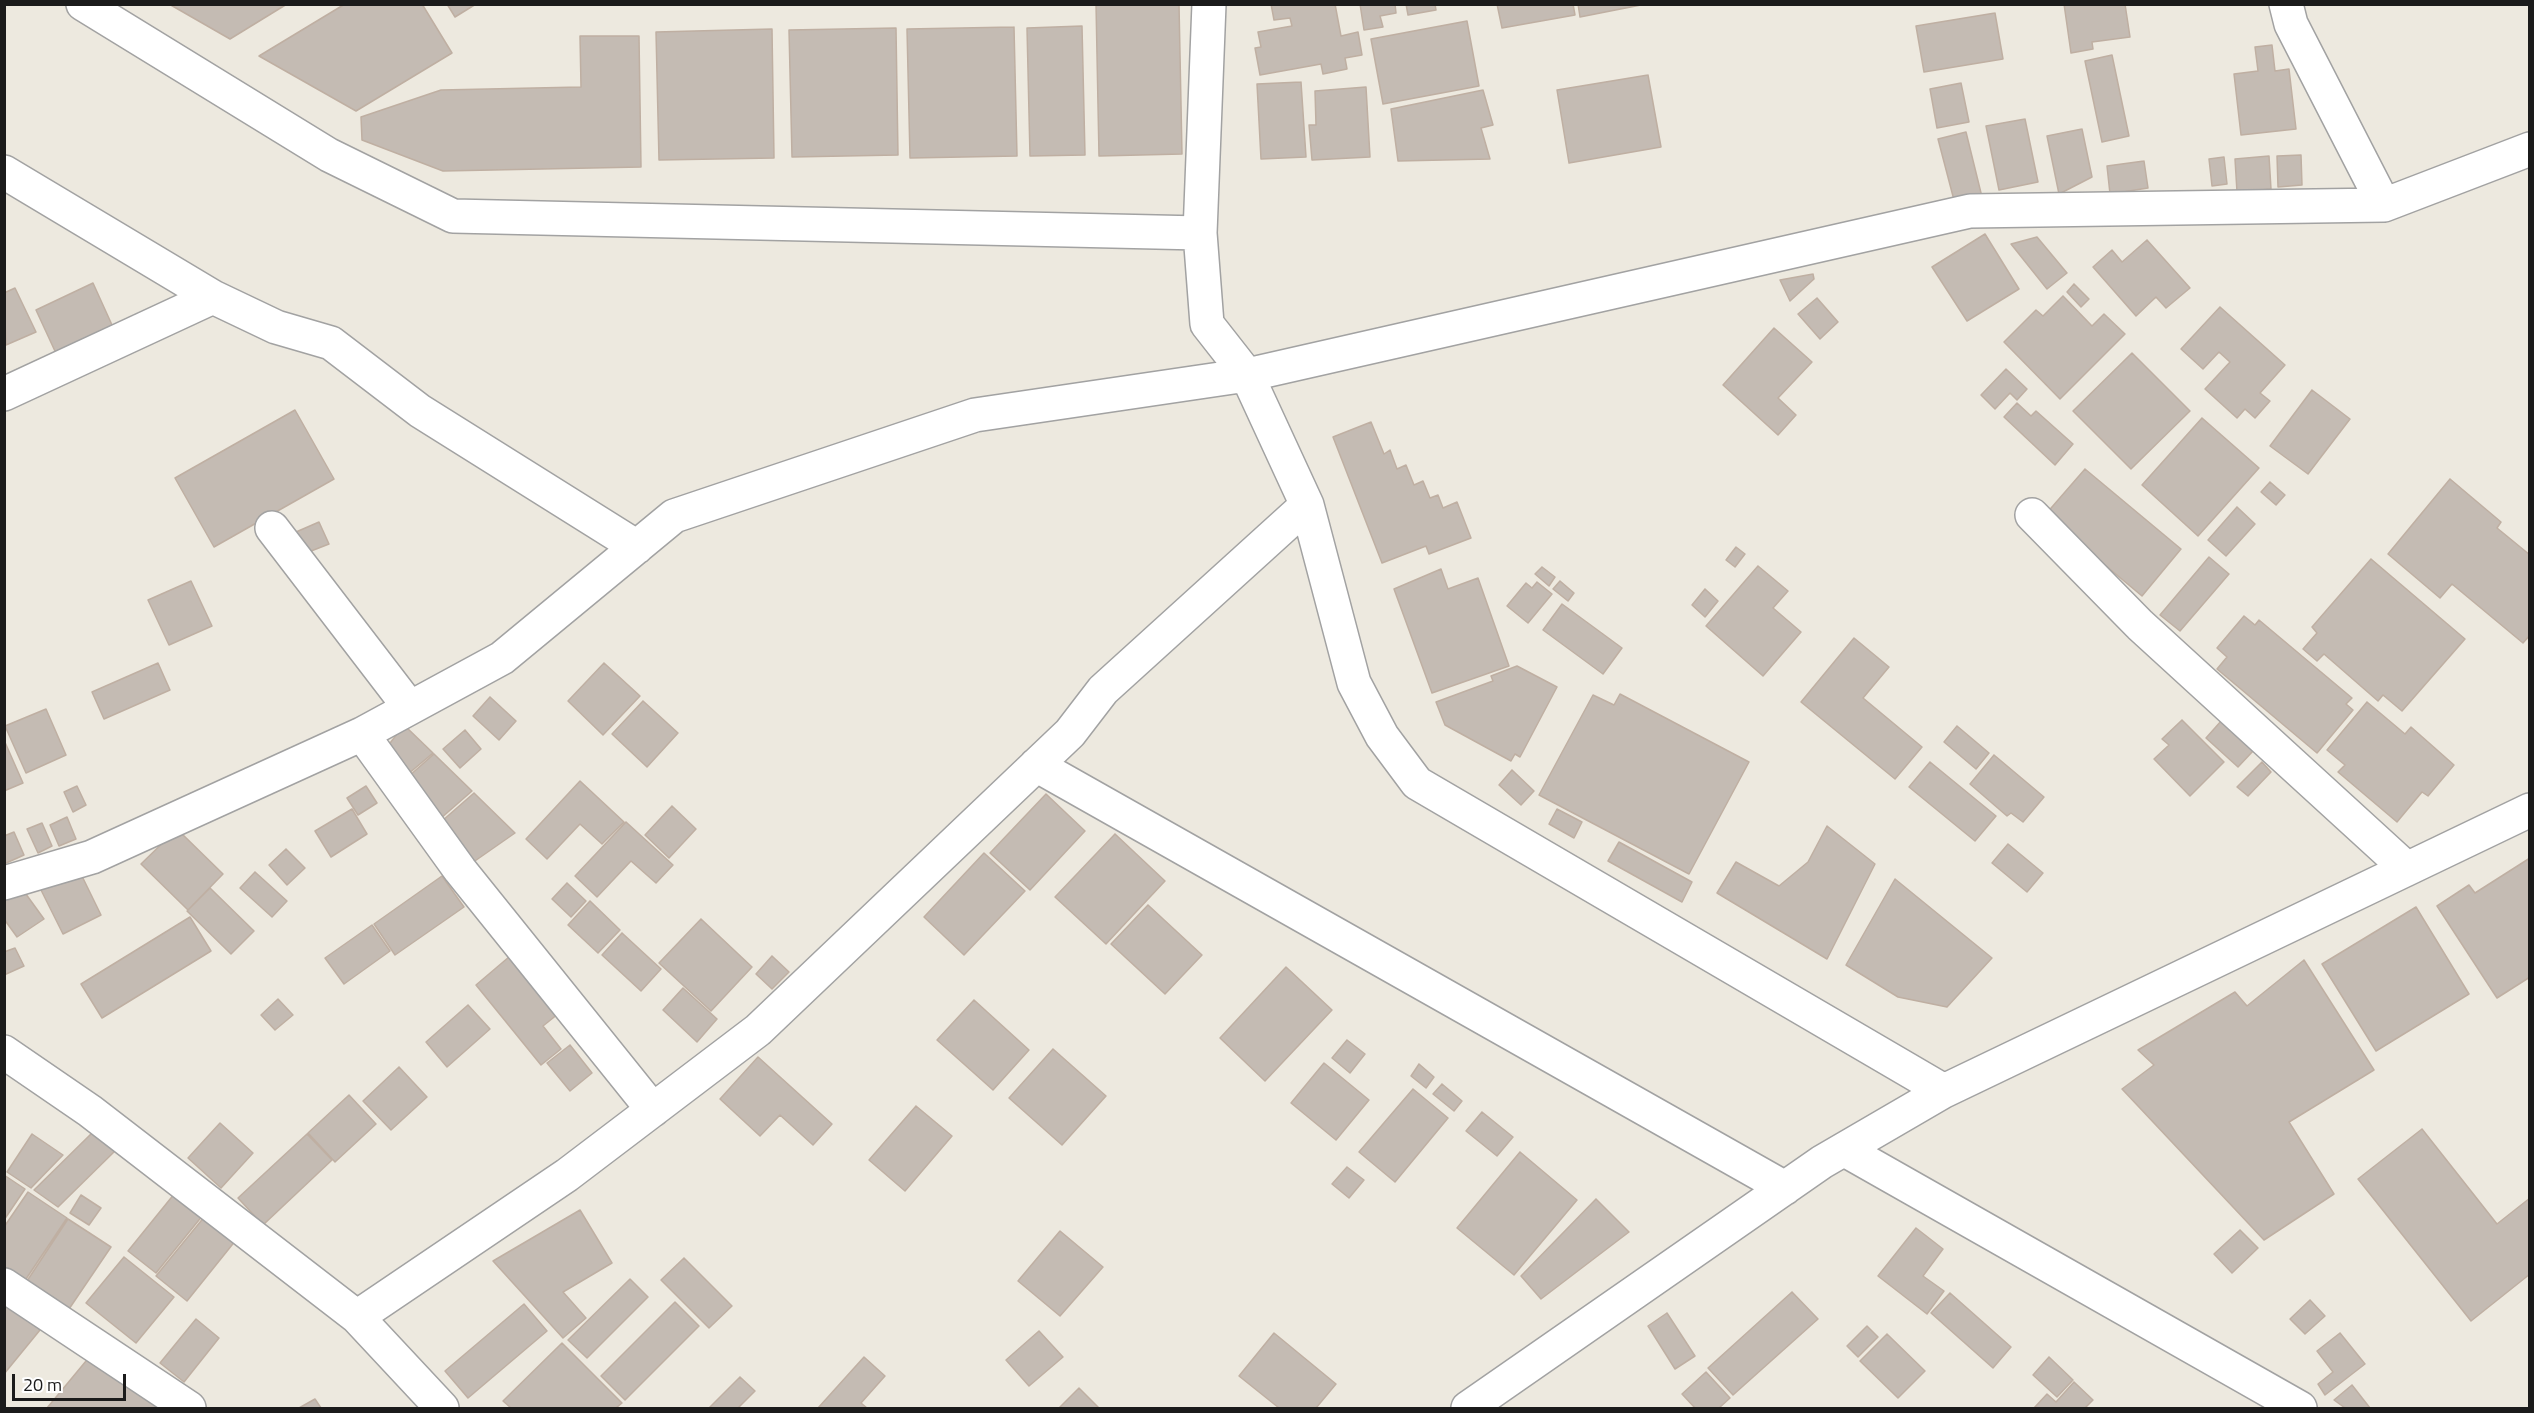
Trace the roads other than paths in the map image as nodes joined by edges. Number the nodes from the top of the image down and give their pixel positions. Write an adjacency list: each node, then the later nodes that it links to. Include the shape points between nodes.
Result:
1 (82, 4): 7 (street, via 329,155 453,216)
2 (1209, 4): 7 (street)
3 (2286, 4): 6 (street, via 2291,24)
4 (2529, 149): 6 (street)
5 (4, 172): 8 (street)
6 (2384, 206): 9 (street, via 1970,211)
7 (1200, 232): 9 (street, via 1207,324)
8 (213, 297): 10 (street); 14 (street, via 276,327 331,343 420,411)
9 (1247, 375): 11 (street); 14 (street, via 975,415 674,516)
10 (4, 394)
11 (1307, 505): 17 (street, via 1103,690 1070,733); 22 (street, via 1354,683 1382,736 1417,783)
12 (2032, 515): 19 (street, via 2140,625)
13 (272, 528): 15 (street)
14 (637, 547): 15 (street, via 502,658)
15 (410, 708): 16 (street)
16 (362, 734): 20 (street, via 92,856); 23 (street, via 460,870)
17 (1036, 765): 23 (street, via 758,1030); 25 (street)
18 (2529, 810): 19 (street)
19 (2407, 870): 22 (street)
20 (4, 883)
21 (4, 1052): 27 (street, via 90,1111)
22 (1944, 1091): 24 (street)
23 (653, 1110): 27 (street, via 567,1175)
24 (1845, 1150): 25 (street); 31 (street)
25 (1785, 1188): 30 (street)
26 (4, 1285): 28 (street)
27 (357, 1317): 29 (street)
28 (189, 1408)
29 (442, 1408)
30 (1468, 1408)
31 (2300, 1408)

